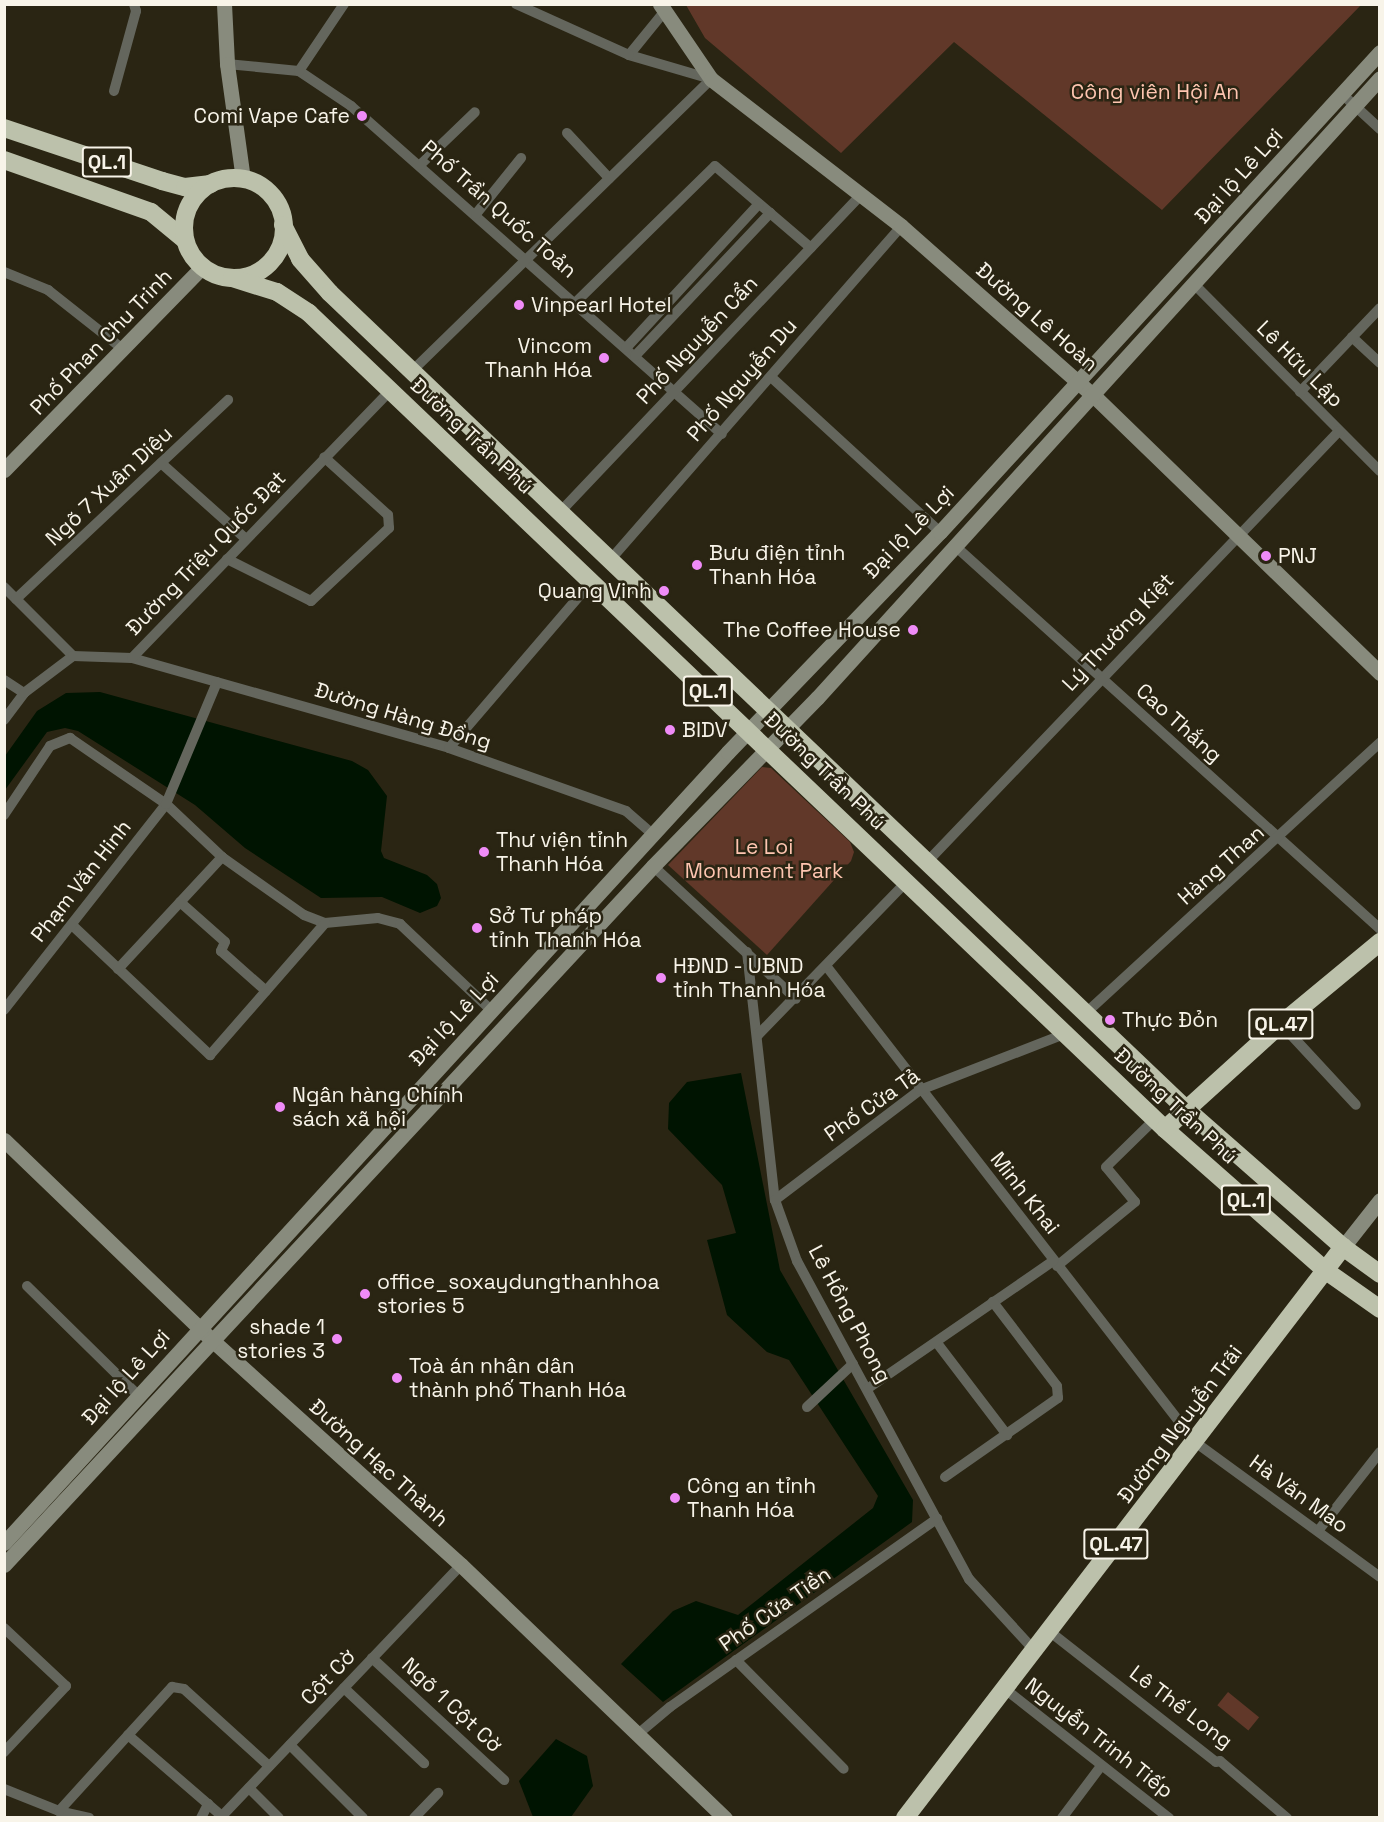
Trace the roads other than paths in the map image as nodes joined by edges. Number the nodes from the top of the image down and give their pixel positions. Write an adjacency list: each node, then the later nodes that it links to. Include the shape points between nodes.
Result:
1 (134, 4): 13 (street, via 136,11)
2 (224, 4): 9 (main road)
3 (344, 4): 10 (street)
4 (516, 4): 5 (street)
5 (530, 7): 8 (street)
6 (662, 8): 8 (street); 12 (main road, Đường Lê Hoàn)
7 (1380, 52): 14 (main road, Đại lộ Lê Lợi)
8 (629, 55): 12 (street)
9 (227, 64): 10 (street, Phố Trần Quốc Toản); 24 (main road)
10 (299, 71): 22 (street, Phố Trần Quốc Toản, via 351,106)
11 (1380, 78): 15 (main road, Đại lộ Lê Lợi)
12 (711, 79): 23 (street); 26 (main road, Đường Lê Hoàn)
13 (114, 91)
14 (1342, 94): 15 (street); 48 (main road, Đại lộ Lê Lợi)
15 (1355, 105): 18 (street); 38 (main road, Đại lộ Lê Lợi)
16 (475, 112): 22 (street)
17 (4, 128): 25 (highway, QL.1, via 162,181 185,187)
18 (1380, 129)
19 (567, 133): 23 (street)
20 (521, 158): 29 (street)
21 (4, 160): 32 (highway, QL.1, via 152,212)
22 (420, 165): 29 (street, Phố Trần Quốc Toản)
23 (609, 178): 34 (street)
24 (243, 179): 25 (highway); 30 (highway, via 271,195)
25 (211, 184): 32 (highway, via 188,207)
26 (861, 195): 31 (main road, Đường Lê Hoàn); 33 (street, Phố Nguyễn Cẩn)
27 (759, 204): 28 (street); 39 (street, via 715,166); 42 (street)
28 (770, 213): 33 (street); 44 (street)
29 (476, 214): 34 (street, Phố Trần Quốc Toản)
30 (284, 225): 37 (highway, via 275,257 256,272); 46 (highway, Đường Trần Phú / QL.1, via 308,268)
31 (901, 226): 47 (street, Phố Nguyễn Du); 48 (main road, Đường Lê Hoàn)
32 (185, 240): 35 (highway)
33 (812, 248): 50 (street, Phố Nguyễn Cẩn)
34 (526, 257): 39 (street, Phố Trần Quốc Toản); 46 (street)
35 (202, 267): 37 (highway); 43 (main road, Phố Phan Chu Trinh)
36 (4, 272): 43 (street, via 48,290)
37 (232, 278): 49 (highway, Đường Trần Phú / QL.1, via 277,292 309,313)
38 (1194, 284): 51 (street, Lê Hữu Lập); 52 (main road, Đại lộ Lê Lợi)
39 (576, 302): 42 (street, Phố Trần Quốc Toản)
40 (1380, 308): 41 (street)
41 (1352, 337): 45 (street); 51 (street)
42 (626, 348): 44 (street, Phố Trần Quốc Toản)
43 (123, 350): 59 (main road, Phố Phan Chu Trinh)
44 (635, 356): 50 (street, Phố Trần Quốc Toản)
45 (1380, 363)
46 (412, 371): 58 (highway, Đường Trần Phú / QL.1)
47 (771, 377): 55 (street, Phố Nguyễn Du); 63 (street)
48 (1079, 382): 52 (main road, Đường Lê Hoàn); 63 (main road, Đại lộ Lê Lợi)
49 (391, 390): 56 (street, Đường Triệu Quốc Đạt); 61 (highway, Đường Trần Phú / QL.1)
50 (675, 392): 55 (street, Phố Trần Quốc Toản); 62 (street, Phố Nguyễn Cẩn)
51 (1300, 392): 54 (street, Lê Hữu Lập)
52 (1093, 394): 64 (main road, Đường Lê Hoàn); 66 (main road, Đại lộ Lê Lợi)
53 (228, 400): 57 (street, Ngõ 7 Xuân Diệu)
54 (1339, 431): 60 (street, Lê Hữu Lập); 64 (street, Lý Thường Kiệt)
55 (722, 434): 68 (street, Phố Nguyễn Du)
56 (324, 458): 65 (street, Đường Triệu Quốc Đạt); 67 (street, via 388,515 389,528 311,601)
57 (161, 463): 65 (street); 71 (street, Ngõ 7 Xuân Diệu)
58 (511, 464): 61 (highway); 62 (highway, Đường Trần Phú / QL.1)
59 (4, 470)
60 (1380, 471)
61 (491, 485): 69 (highway, Đường Trần Phú / QL.1)
62 (561, 512): 68 (highway, Đường Trần Phú / QL.1)
63 (940, 532): 79 (main road, Đại lộ Lê Lợi)
64 (1235, 536): 74 (main road, Đường Lê Hoàn); 75 (street, Lý Thường Kiệt)
65 (246, 539): 67 (street, Đường Triệu Quốc Đạt)
66 (954, 546): 75 (street, Cao Thắng); 81 (main road, Đại lộ Lê Lợi)
67 (227, 559): 73 (street, Đường Triệu Quốc Đạt)
68 (611, 559): 79 (highway, Đường Trần Phú / QL.1)
69 (592, 581): 82 (highway, Đường Trần Phú / QL.1); 84 (street)
70 (4, 587): 71 (street)
71 (16, 599): 72 (street)
72 (72, 656): 73 (street, Đường Triệu Quốc Đạt); 78 (street)
73 (132, 658): 77 (street, Đường Hàng Đồng)
74 (1380, 674)
75 (1100, 679): 89 (street, Cao Thắng); 91 (street, Lý Thường Kiệt)
76 (4, 680): 78 (street)
77 (217, 682): 84 (street, Đường Hàng Đồng); 86 (street, Phạm Văn Hinh)
78 (24, 693): 80 (street)
79 (768, 708): 81 (highway, Đường Trần Phú / QL.1); 82 (main road, Đại lộ Lê Lợi)
80 (4, 720)
81 (789, 728): 85 (main road, Đại lộ Lê Lợi); 91 (highway, Đường Trần Phú / QL.1)
82 (749, 729): 85 (highway, Đường Trần Phú / QL.1); 88 (main road, Đại lộ Lê Lợi)
83 (1380, 743): 89 (street, Hàng Than)
84 (449, 748): 88 (street, Đường Hàng Đồng, via 626,811)
85 (770, 749): 92 (main road, Đại lộ Lê Lợi); 93 (highway, Đường Trần Phú / QL.1)
86 (166, 804): 87 (street, via 70,738 50,746); 90 (street); 96 (street, Phạm Văn Hinh)
87 (4, 814)
88 (652, 834): 105 (main road, Đại lộ Lê Lợi)
89 (1280, 839): 97 (street, Cao Thắng); 106 (street, Hàng Than)
90 (222, 857): 94 (street); 95 (street, via 304,915)
91 (928, 861): 106 (highway, Đường Trần Phú / QL.1)
92 (653, 866): 99 (street); 112 (main road, Đại lộ Lê Lợi)
93 (907, 881): 100 (street); 108 (highway, Đường Trần Phú / QL.1)
94 (180, 902): 101 (street); 102 (street, via 225,942 221,951)
95 (325, 923): 102 (street); 105 (street, via 378,918 400,924)
96 (72, 925): 101 (street); 104 (street, Phạm Văn Hinh)
97 (1380, 929)
98 (1380, 942): 107 (highway, QL.47)
99 (747, 952): 103 (street); 109 (street, Lê Hồng Phong)
100 (826, 967): 103 (street); 111 (street, Minh Khai)
101 (118, 969): 102 (street, via 210,1055)
102 (266, 991)
103 (796, 999): 109 (street)
104 (4, 1010)
105 (491, 1010): 110 (main road, Đại lộ Lê Lợi)
106 (1087, 1012): 108 (highway); 114 (highway, Đường Trần Phú / QL.1)
107 (1281, 1024): 113 (street); 114 (highway, QL.47)
108 (1067, 1034): 111 (street, Phố Cửa Tả); 115 (highway, Đường Trần Phú / QL.1)
109 (757, 1036): 117 (street, Lê Hồng Phong)
110 (428, 1078): 112 (main road); 126 (main road, Đại lộ Lê Lợi)
111 (920, 1090): 117 (street, Phố Cửa Tả); 120 (street, Minh Khai)
112 (443, 1092): 127 (main road, Đại lộ Lê Lợi)
113 (1356, 1105)
114 (1186, 1109): 115 (highway, QL.47); 119 (highway, Đường Trần Phú / QL.1)
115 (1160, 1124): 120 (street, via 1106,1167 1135,1202); 121 (highway, Đường Trần Phú / QL.1)
116 (4, 1140): 126 (main road, Đường Hạc Thành)
117 (775, 1200): 129 (street, Lê Hồng Phong, via 797,1261)
118 (1380, 1200): 119 (main road, Đường Nguyễn Trãi)
119 (1343, 1247): 121 (highway, Đường Nguyễn Trãi / QL.47); 122 (highway, Đường Trần Phú / QL.1)
120 (1055, 1263): 124 (street); 134 (street, Minh Khai)
121 (1326, 1271): 125 (highway, Đường Trần Phú / QL.1); 134 (highway, Đường Nguyễn Trãi / QL.47)
122 (1380, 1274)
123 (27, 1286): 131 (street)
124 (993, 1302): 128 (street); 133 (street, via 1060,1393 1054,1404)
125 (1380, 1309)
126 (199, 1328): 127 (main road, Đường Hạc Thành); 131 (main road, Đại lộ Lê Lợi)
127 (213, 1341): 140 (main road, Đại lộ Lê Lợi); 141 (main road, Đường Hạc Thành)
128 (937, 1343): 130 (street); 133 (street)
129 (853, 1364): 130 (street, Lê Hồng Phong); 132 (street)
130 (867, 1389): 137 (street, Lê Hồng Phong)
131 (138, 1395): 139 (main road, Đại lộ Lê Lợi)
132 (807, 1407)
133 (1007, 1436): 136 (street)
134 (1195, 1442): 138 (street, Hà Văn Mao); 144 (highway, Đường Nguyễn Trãi / QL.47)
135 (1380, 1452): 138 (street)
136 (945, 1477)
137 (937, 1519): 145 (street, Lê Hồng Phong, via 969,1579); 147 (street, Phố Cửa Tiền)
138 (1318, 1531): 142 (street, Hà Văn Mao)
139 (4, 1543)
140 (5, 1565)
141 (461, 1565): 146 (street, Cột Cờ); 150 (main road, Đường Hạc Thành)
142 (1380, 1577)
143 (4, 1628): 153 (street, via 66,1686)
144 (1049, 1631): 145 (highway, Đường Nguyễn Trãi / QL.47); 174 (street, Lê Thế Long, via 1216,1762 1221,1761)
145 (1034, 1650): 149 (highway, Đường Nguyễn Trãi / QL.47)
146 (372, 1658): 148 (street, Cột Cờ); 158 (street, Ngõ 1 Cột Cờ)
147 (736, 1660): 150 (street, Phố Cửa Tiền); 157 (street)
148 (344, 1688): 152 (street, Cột Cờ); 154 (street)
149 (1005, 1689): 156 (street, Nguyễn Trinh Tiếp); 171 (highway, Đường Nguyễn Trãi / QL.47)
150 (638, 1734): 170 (main road, Đường Hạc Thành)
151 (128, 1735): 155 (street, via 166,1691 178,1686); 162 (street); 163 (street)
152 (290, 1745): 155 (street, Cột Cờ); 168 (street)
153 (4, 1752)
154 (424, 1763)
155 (269, 1766): 159 (street, Cột Cờ)
156 (1101, 1766): 172 (street); 173 (street, Nguyễn Trinh Tiếp)
157 (844, 1768)
158 (504, 1780)
159 (249, 1788): 164 (street, Cột Cờ); 167 (street)
160 (4, 1789): 163 (street)
161 (438, 1793): 169 (street)
162 (208, 1804): 164 (street); 166 (street)
163 (59, 1811): 165 (street)
164 (223, 1817)
165 (89, 1818)
166 (201, 1818)
167 (279, 1818)
168 (363, 1818)
169 (414, 1818)
170 (725, 1818)
171 (905, 1818)
172 (1062, 1818)
173 (1170, 1818)
174 (1287, 1818)

